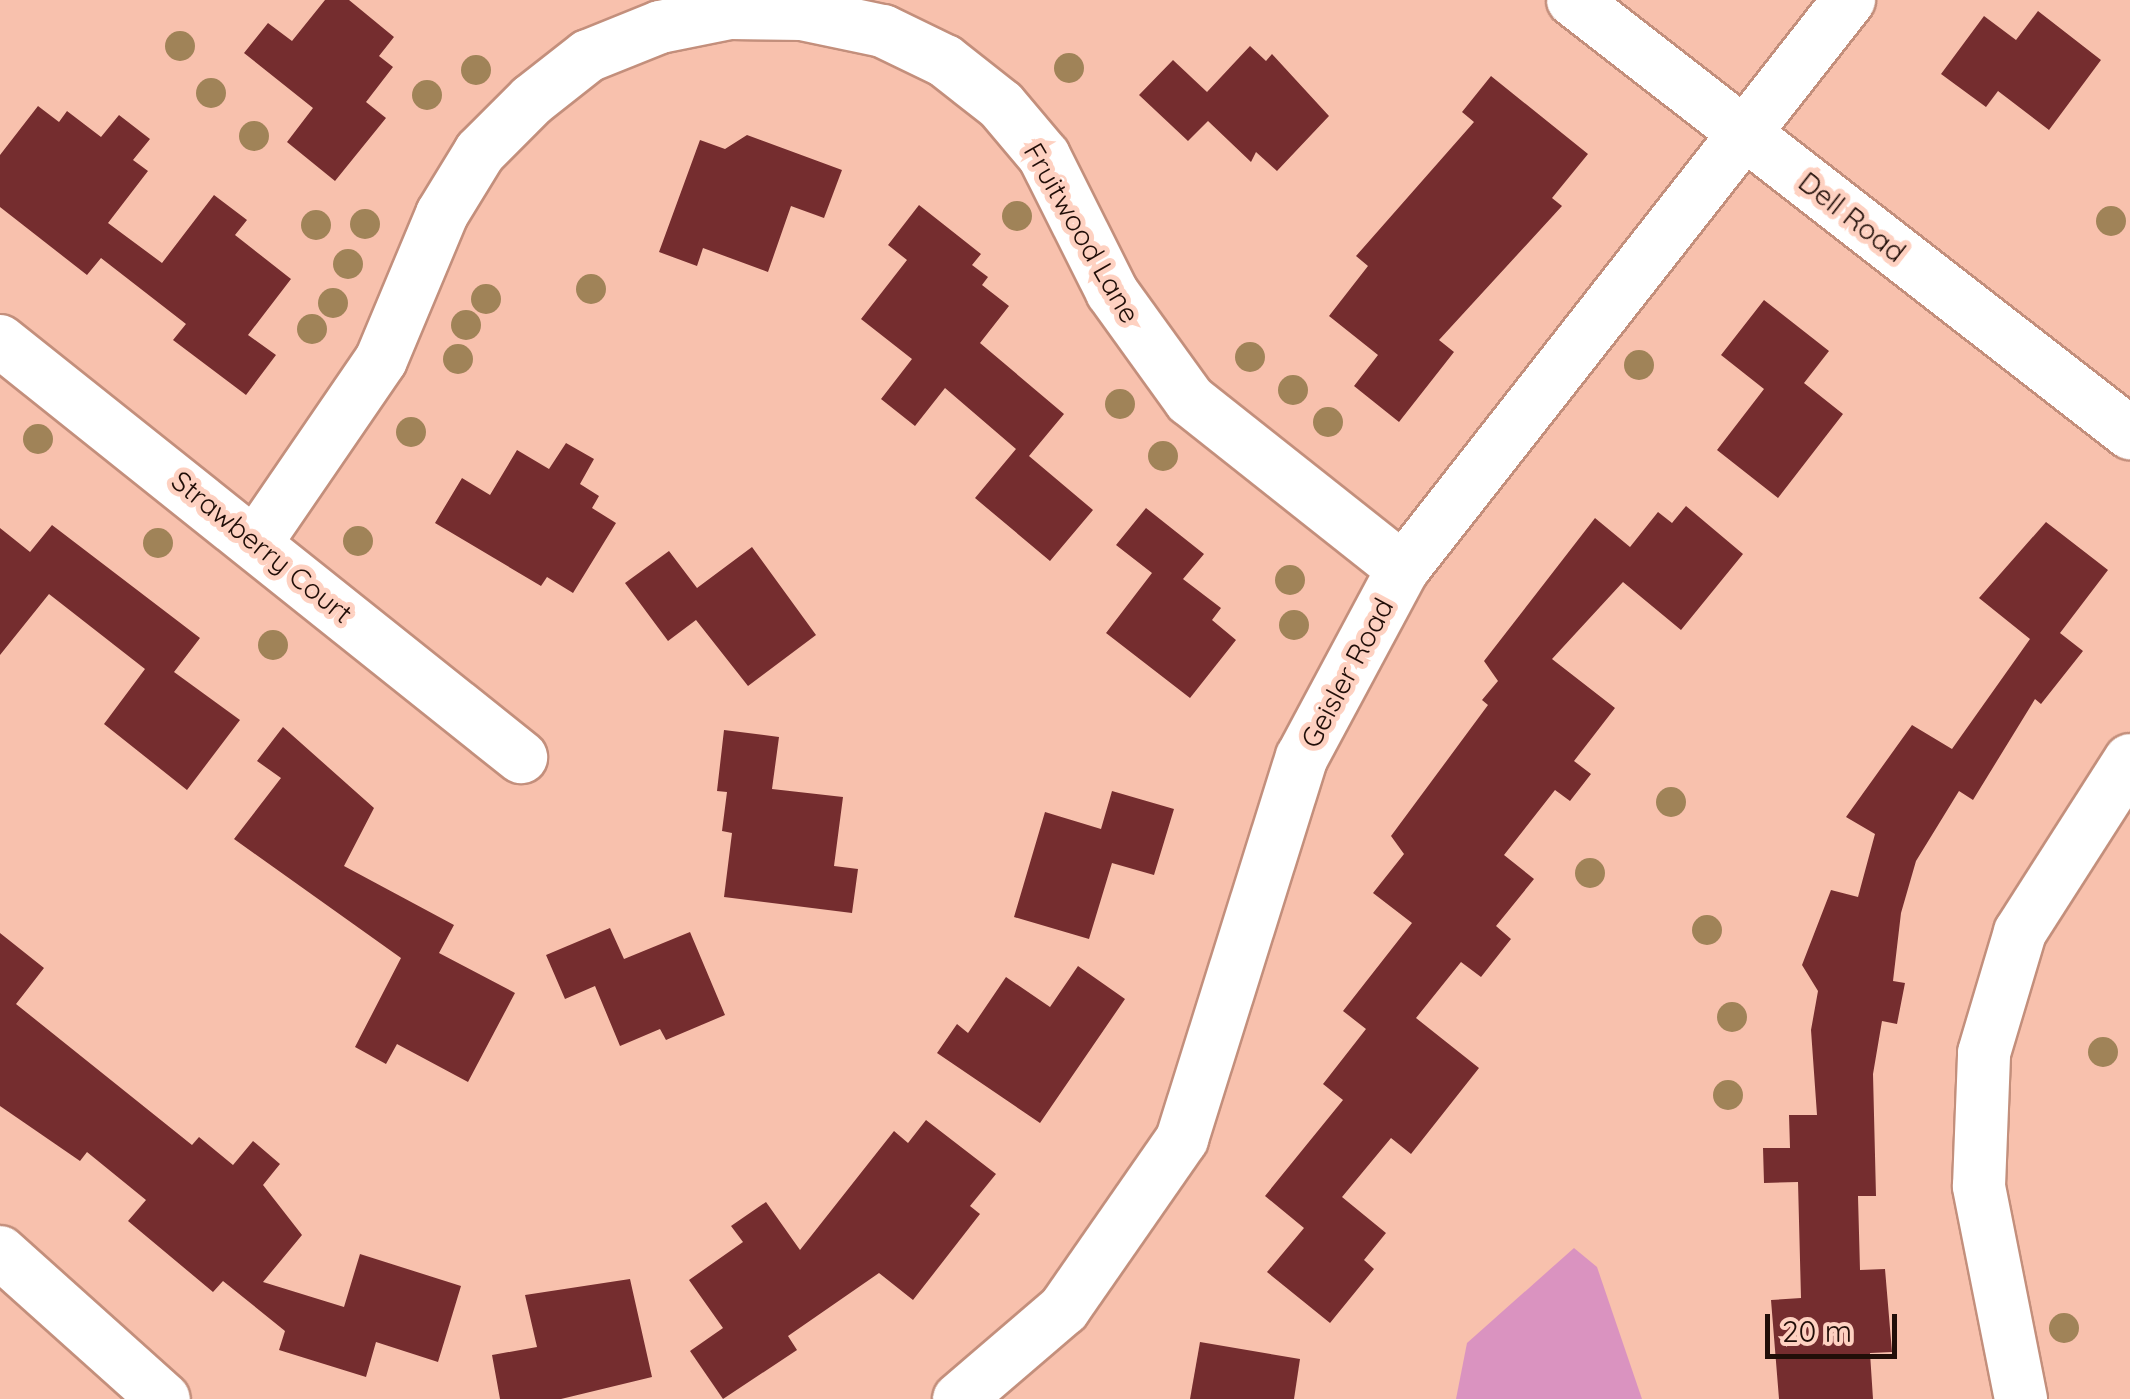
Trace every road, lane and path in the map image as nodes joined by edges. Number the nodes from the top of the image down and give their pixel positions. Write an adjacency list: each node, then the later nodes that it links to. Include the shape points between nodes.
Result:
1 (1574, 0): 3 (street, Dell Road)
2 (1849, 0): 3 (street, Geisler Road)
3 (1747, 136): 5 (street, Dell Road); 7 (street, Geisler Road)
4 (0, 341): 6 (street, Strawberry Court)
5 (2130, 433)
6 (257, 540): 7 (street, Fruitwood Lane, via 381,360 470,167 532,100 588,56 660,26 730,13 802,14 882,31 946,62 1002,105 1044,156 1112,292 1190,400); 8 (street, Strawberry Court)
7 (1403, 569): 12 (street, Geisler Road, via 1302,756 1182,1138 1064,1310)
8 (521, 757)
9 (2130, 760): 13 (street, via 2020,932 1984,1053 1978,1186)
10 (0, 1252): 11 (street)
11 (164, 1399)
12 (959, 1399)
13 (2021, 1399)

